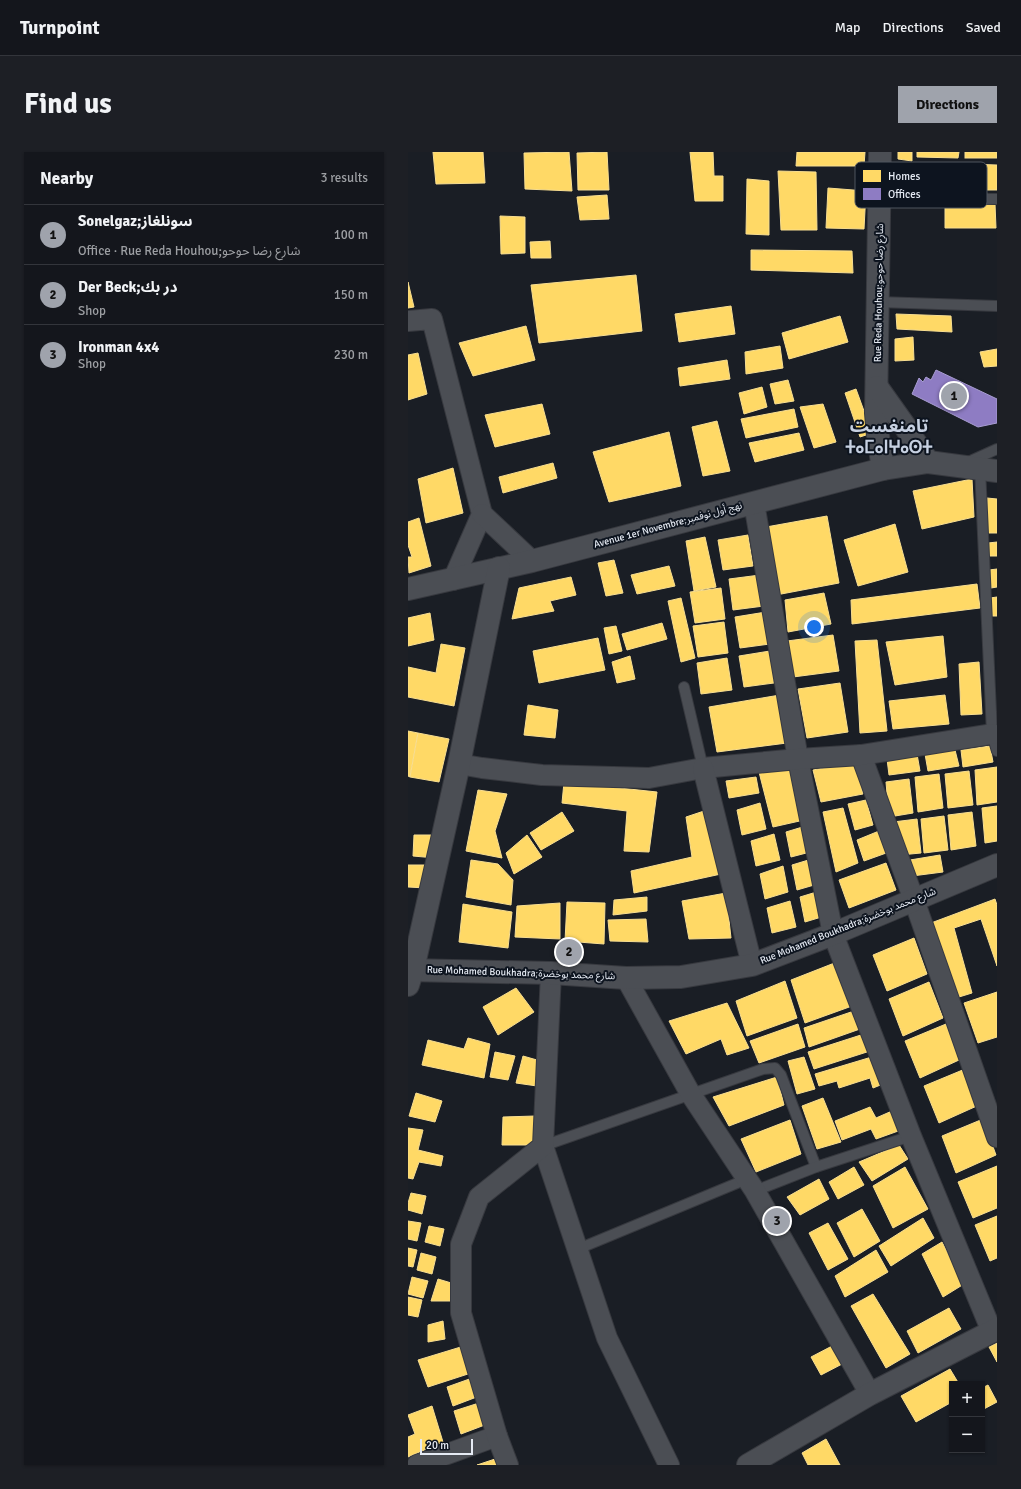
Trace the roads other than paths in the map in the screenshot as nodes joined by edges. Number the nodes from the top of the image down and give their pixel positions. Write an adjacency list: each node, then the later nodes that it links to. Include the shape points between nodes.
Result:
1 (987, 199): 2 (lane)
2 (997, 199)
3 (880, 208): 4 (street, Rue Reda Houhou;شارع رضا حوحو)
4 (879, 302): 5 (lane); 7 (street, Rue Reda Houhou;شارع رضا حوحو)
5 (997, 306)
6 (408, 321): 13 (street, via 432,319)
7 (877, 387): 9 (street); 11 (street, Rue Reda Houhou;شارع رضا حوحو, via 878,436)
8 (997, 449): 10 (lane)
9 (928, 462): 10 (street, Avenue 1er Novembre;نهج أول نوفمبر); 11 (street, Avenue 1er Novembre;نهج أول نوفمبر)
10 (979, 468): 19 (lane)
11 (884, 469): 12 (street, Avenue 1er Novembre;نهج أول نوفمبر)
12 (754, 503): 14 (street, Avenue 1er Novembre;نهج أول نوفمبر); 21 (street)
13 (482, 514): 14 (street); 16 (street)
14 (532, 560): 15 (street, Avenue 1er Novembre;نهج أول نوفمبر)
15 (499, 568): 16 (street, Avenue 1er Novembre;نهج أول نوفمبر); 22 (street)
16 (453, 580): 17 (street, Avenue 1er Novembre;نهج أول نوفمبر)
17 (408, 589)
18 (684, 687): 23 (lane)
19 (995, 742): 20 (street)
20 (861, 755): 21 (street); 25 (street)
21 (798, 759): 23 (street); 26 (street)
22 (458, 764): 23 (street, via 542,775 649,778); 29 (street)
23 (703, 768): 27 (street)
24 (997, 867): 25 (street, Rue Mohamed Boukhadra;شارع محمد بوخضرة)
25 (914, 900): 26 (street, Rue Mohamed Boukhadra;شارع محمد بوخضرة); 33 (street)
26 (833, 934): 27 (street, Rue Mohamed Boukhadra;شارع محمد بوخضرة); 32 (street)
27 (752, 965): 30 (street, Rue Mohamed Boukhadra;شارع محمد بوخضرة, via 681,977)
28 (550, 973): 29 (street, Rue Mohamed Boukhadra;شارع محمد بوخضرة); 30 (street, Rue Mohamed Boukhadra;شارع محمد بوخضرة); 34 (street)
29 (410, 974)
30 (626, 978): 31 (street)
31 (690, 1093): 34 (lane); 35 (lane, via 763,1069 775,1068 781,1075); 36 (street)
32 (911, 1136): 35 (lane); 38 (street)
33 (997, 1137)
34 (542, 1146): 37 (street); 40 (street, via 479,1197 461,1244 461,1313)
35 (816, 1167): 36 (lane)
36 (751, 1185): 37 (lane); 39 (street)
37 (578, 1249): 43 (street, via 607,1338)
38 (995, 1330): 39 (street)
39 (870, 1394): 44 (street)
40 (497, 1436): 41 (street); 42 (street)
41 (416, 1465)
42 (508, 1465)
43 (669, 1465)
44 (748, 1465)

